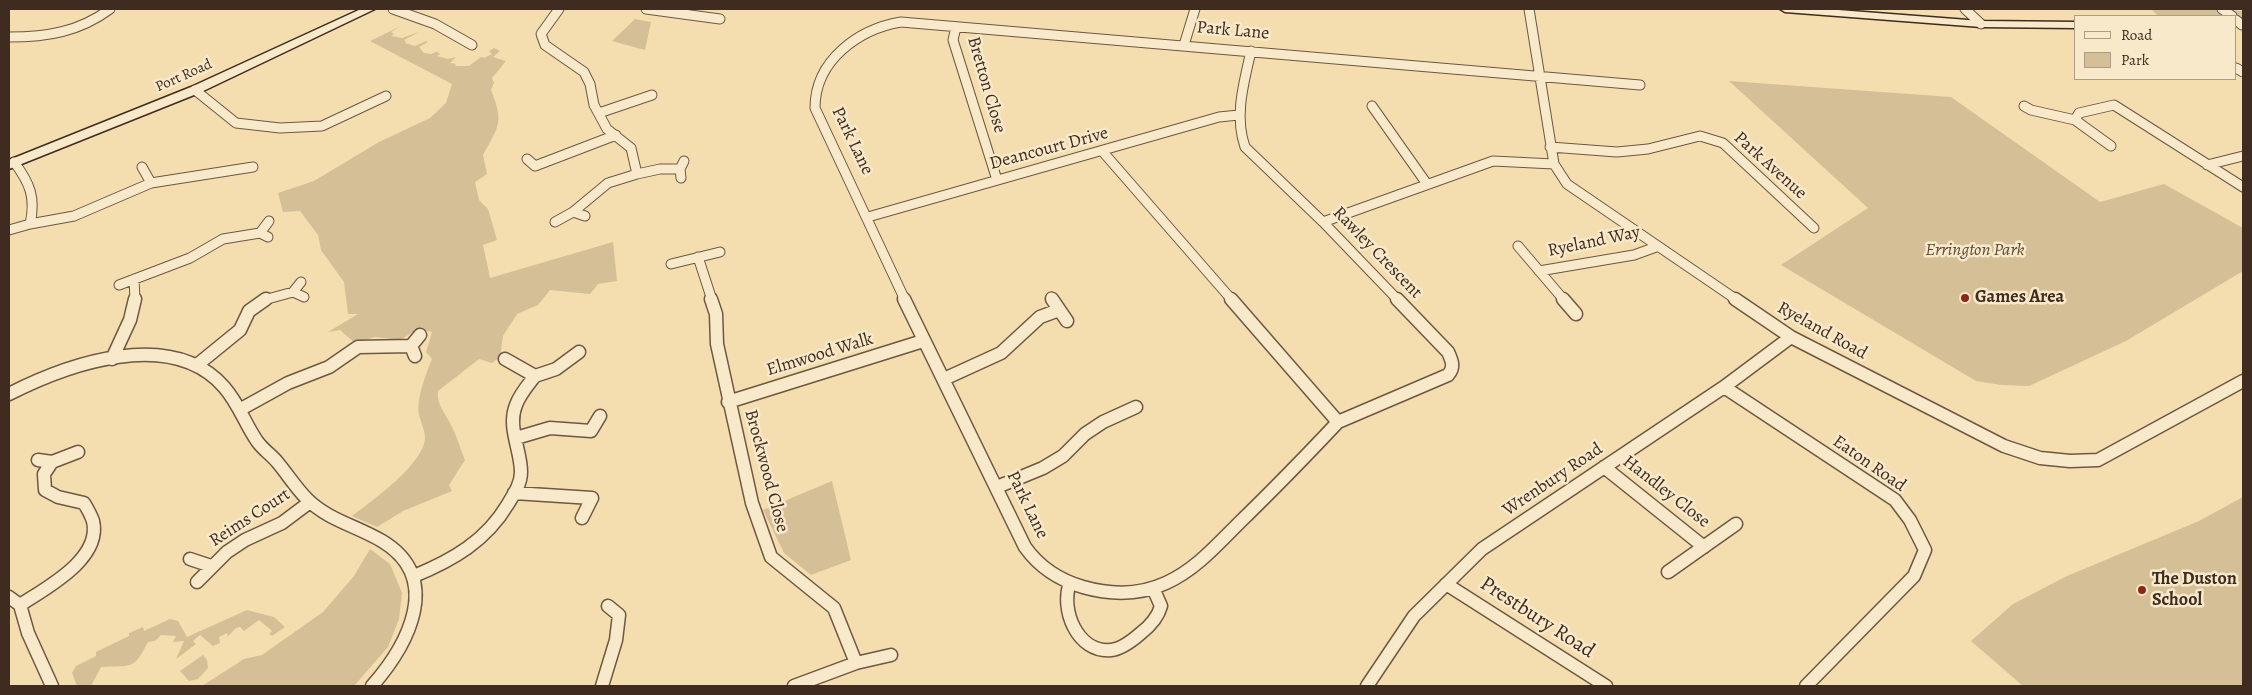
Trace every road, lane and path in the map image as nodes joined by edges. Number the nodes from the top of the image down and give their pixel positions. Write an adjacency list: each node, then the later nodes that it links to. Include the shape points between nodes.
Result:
1 (110, 9): 16 (street, via 84,27 64,34)
2 (369, 9): 22 (street, Port Road)
3 (393, 9): 17 (street, via 435,24)
4 (559, 9): 27 (street, via 540,34 543,42 584,72)
5 (646, 9): 11 (street)
6 (712, 9): 11 (street)
7 (1195, 9): 18 (street)
8 (1530, 9): 20 (street, Ryeland Road)
9 (1785, 9): 13 (street)
10 (1965, 9): 13 (street)
11 (706, 17): 12 (street)
12 (720, 20)
13 (1981, 24): 14 (street)
14 (2074, 25)
15 (956, 27): 18 (street, Park Lane); 45 (street, Bretton Close, via 953,40); 51 (street, Park Lane, via 901,22 878,26 845,45 825,70 814,104 816,111)
16 (9, 37)
17 (472, 45)
18 (1184, 45): 19 (street, Park Lane)
19 (1251, 51): 20 (street, Park Lane); 28 (street, Rawley Crescent)
20 (1540, 78): 21 (street, Park Lane); 32 (street, Ryeland Road)
21 (1640, 85)
22 (195, 90): 24 (street, via 236,123 280,128 322,126); 36 (street, Port Road)
23 (654, 95): 27 (street)
24 (386, 96)
25 (1372, 106): 47 (street)
26 (2024, 106): 29 (street)
27 (599, 113): 30 (street, via 607,129)
28 (1239, 115): 33 (street, Deancourt Drive, via 1219,117); 54 (street, Rawley Crescent, via 1240,136 1245,148)
29 (2075, 120): 31 (street); 38 (street, via 2079,113 2114,105)
30 (616, 135): 40 (street); 44 (street, via 631,148)
31 (2111, 146)
32 (1550, 147): 37 (street, Ryeland Road); 56 (street, Park Avenue, via 1617,152 1648,150 1700,136 1716,140)
33 (1103, 152): 45 (street, Deancourt Drive); 89 (street)
34 (2243, 156): 38 (street)
35 (230, 160): 43 (street)
36 (12, 164): 55 (street, via 32,185 35,203)
37 (1554, 164): 47 (street, via 1493,161); 59 (street, Ryeland Road, via 1567,184)
38 (2207, 165): 48 (street)
39 (142, 166): 46 (street)
40 (532, 166)
41 (253, 168): 43 (street)
42 (682, 170): 44 (street)
43 (224, 171): 46 (street)
44 (637, 174): 49 (street, via 608,183)
45 (997, 180): 51 (street, Deancourt Drive)
46 (151, 183): 55 (street, via 74,216)
47 (1427, 184): 54 (street)
48 (2243, 186)
49 (573, 212): 50 (street); 53 (street)
50 (585, 216)
51 (868, 217): 75 (street, Park Lane)
52 (269, 221): 64 (street, via 264,235 223,239 190,258)
53 (554, 222)
54 (1323, 222): 89 (street, Rawley Crescent, via 1448,352 1454,365 1453,370 1442,378)
55 (30, 224): 57 (street)
56 (1814, 228)
57 (9, 230)
58 (1518, 246): 63 (street, Ryeland Way)
59 (1656, 247): 63 (street, Ryeland Way); 74 (street, Ryeland Road)
60 (720, 252): 61 (street)
61 (698, 258): 62 (street); 85 (street, Brockwood Close, via 716,314 717,344)
62 (671, 264)
63 (1540, 271): 71 (street, Ryeland Way)
64 (134, 279): 66 (street); 77 (street, via 134,311)
65 (301, 282): 67 (street)
66 (119, 285)
67 (293, 292): 68 (street); 79 (street, via 258,304 249,311 240,330)
68 (304, 297)
69 (1051, 297): 70 (street)
70 (1059, 310): 72 (street); 81 (street, via 1040,317 1001,353)
71 (1576, 314)
72 (1067, 321)
73 (420, 335): 87 (street, via 413,351 358,347 329,366 288,383)
74 (1791, 337): 82 (street, Ryeland Road, via 2004,446 2040,458 2070,461 2098,460); 83 (street, Wrenbury Road)
75 (923, 341): 81 (street, Park Lane); 85 (street, Elmwood Walk)
76 (579, 352): 80 (street, via 556,369)
77 (112, 359): 79 (street, via 153,355 178,358); 84 (street, via 63,370)
78 (505, 359): 80 (street)
79 (197, 365): 87 (street, via 215,379)
80 (535, 376): 90 (street, via 515,407 513,426)
81 (944, 379): 96 (street, Park Lane)
82 (2243, 381)
83 (1724, 387): 94 (street, Wrenbury Road); 120 (street, Eaton Road, via 1895,500 1910,520 1925,550 1914,576)
84 (10, 391)
85 (728, 402): 113 (street, Brockwood Close, via 752,503 771,557 834,608)
86 (1136, 407): 96 (street, via 1103,422 1085,434 1063,456 1043,468)
87 (241, 409): 98 (street, via 257,441 276,459)
88 (600, 416): 90 (street, via 591,431 550,428)
89 (1338, 422): 95 (street, Rawley Crescent)
90 (516, 438): 97 (street, via 521,471)
91 (78, 452): 93 (street)
92 (38, 460): 93 (street)
93 (52, 462): 110 (street, via 44,474 45,490 58,497 84,503 95,533 93,545 74,568)
94 (1604, 467): 101 (street, Handley Close); 108 (street, Wrenbury Road, via 1482,549)
95 (1278, 485): 109 (street, Park Lane, via 1202,559 1178,577)
96 (997, 487): 107 (street, Park Lane, via 1035,562)
97 (514, 493): 99 (street, via 592,498); 105 (street, via 494,526 479,542 459,556)
98 (310, 502): 103 (street, Reims Court, via 282,523 245,540); 105 (street, via 336,521 388,545 400,554)
99 (582, 518)
100 (1736, 524): 101 (street, Handley Close)
101 (1704, 547): 104 (street, Handley Close)
102 (190, 559): 103 (street, Reims Court)
103 (211, 566): 106 (street, Reims Court)
104 (1668, 572)
105 (414, 576): 115 (street, via 417,600 410,629 393,662)
106 (197, 582)
107 (1070, 583): 109 (street, Park Lane, via 1098,592 1122,593); 109 (street, via 1066,605 1076,631 1085,642 1112,650 1136,637 1159,613 1159,597)
108 (1446, 584): 118 (street, Wrenbury Road, via 1414,616); 119 (street, Prestbury Road)
109 (1153, 588)
110 (14, 601): 114 (street)
111 (608, 606): 116 (street, via 619,615 616,640)
112 (890, 654): 113 (street)
113 (856, 663): 117 (street)
114 (52, 686)
115 (372, 686)
116 (602, 686)
117 (794, 686)
118 (1367, 686)
119 (1606, 686)
120 (1806, 686)

